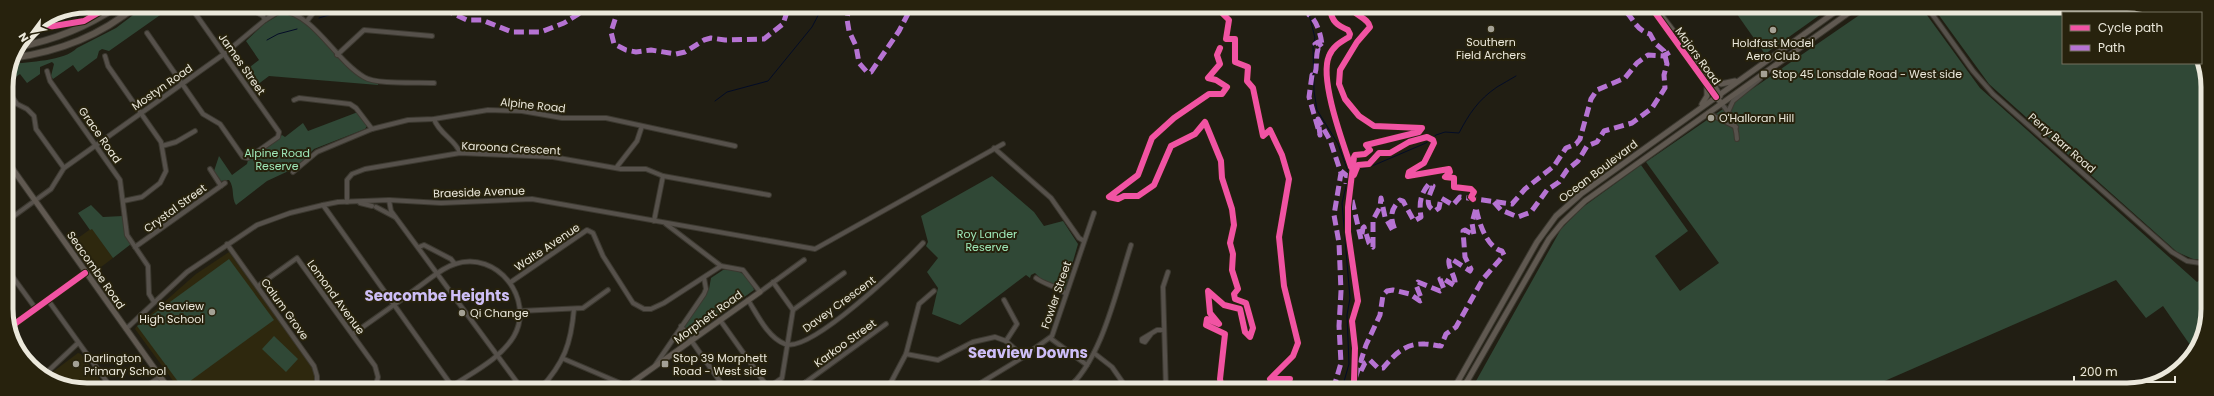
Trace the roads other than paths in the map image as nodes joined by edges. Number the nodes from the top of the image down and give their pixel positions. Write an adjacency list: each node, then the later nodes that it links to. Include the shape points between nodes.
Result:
1 (106, 13): 19 (highway, via 78,30)
2 (127, 13): 22 (highway, via 81,40 48,51)
3 (195, 13): 20 (street, James Street)
4 (258, 13): 13 (street)
5 (278, 13): 13 (street, Mostyn Road)
6 (290, 13): 14 (street, Mostyn Road)
7 (313, 13): 14 (street)
8 (1655, 13): 30 (main road, Majors Road)
9 (1661, 13): 24 (main road, Majors Road)
10 (1833, 13): 15 (main road)
11 (1848, 13): 17 (main road, Ocean Boulevard)
12 (1931, 13): 82 (street, Perry Barr Road, via 1973,71 1994,94 2172,252 2187,262)
13 (266, 20): 20 (street, Mostyn Road)
14 (307, 21): 21 (street)
15 (1812, 28): 17 (main road); 27 (main road)
16 (147, 33): 29 (street)
17 (1817, 35): 25 (main road, Ocean Boulevard)
18 (432, 36): 21 (street, via 366,30)
19 (25, 45)
20 (224, 54): 29 (street, Mostyn Road); 29 (street, James Street, via 279,133 277,138 248,158 244,158 220,124 205,115)
21 (337, 55): 28 (street, via 364,77 372,80)
22 (20, 56)
23 (105, 56): 36 (street, via 108,66)
24 (1699, 64): 27 (main road, via 1721,84 1732,82); 31 (main road, Majors Road)
25 (1769, 70): 34 (main road, Ocean Boulevard); 35 (street, via 1733,101)
26 (47, 71): 48 (street, Grace Road, via 50,81)
27 (1751, 72): 31 (main road, Ocean Boulevard)
28 (434, 83)
29 (182, 84): 36 (street, Mostyn Road)
30 (1707, 85): 31 (main road, Majors Road); 38 (main road, via 1706,99)
31 (1718, 96): 34 (main road, Majors Road); 38 (main road, Ocean Boulevard)
32 (13, 98): 53 (street, via 34,116 36,129)
33 (294, 100): 43 (street, via 299,98 350,104)
34 (1724, 102): 35 (street); 37 (main road, Ocean Boulevard)
35 (1728, 112): 44 (street)
36 (141, 113): 48 (street, Mostyn Road); 49 (street)
37 (1708, 113): 40 (main road, Ocean Boulevard); 44 (street)
38 (1690, 116): 42 (main road, Ocean Boulevard)
39 (434, 119): 41 (street, Alpine Road, via 506,110 562,118 606,118); 43 (street, Alpine Road, via 408,120); 52 (street)
40 (1693, 123): 42 (main road, via 1694,120 1691,118); 151 (main road, Ocean Boulevard, via 1585,201 1562,223 1544,247)
41 (642, 126): 50 (street, Alpine Road); 54 (street, via 637,141)
42 (1676, 126): 150 (main road, Ocean Boulevard, via 1581,194 1547,227)
43 (372, 128): 57 (street, Alpine Road, via 317,152)
44 (1737, 128): 46 (street)
45 (195, 131): 49 (street, via 176,142)
46 (1737, 139)
47 (1003, 144): 51 (street)
48 (96, 145): 53 (street, Mostyn Road); 64 (street, Grace Road, via 120,180)
49 (162, 146): 64 (street, via 166,171 164,178 142,197)
50 (735, 146)
51 (994, 148): 73 (street, Braeside Avenue, via 820,248 812,249); 75 (street, via 1051,198 1079,238)
52 (460, 153): 54 (street, Karoona Crescent, via 554,157); 66 (street, Karoona Crescent, via 388,164 356,172 347,180)
53 (64, 168): 63 (street, Mostyn Road, via 53,187)
54 (616, 168): 58 (street, Karoona Crescent, via 646,169)
55 (210, 169): 60 (street)
56 (13, 171): 63 (main road, Seacombe Road)
57 (293, 172)
58 (663, 176): 61 (street, Karoona Crescent); 71 (street)
59 (225, 183): 60 (street, Crystal Street)
60 (221, 186): 80 (street, Crystal Street)
61 (769, 195)
62 (389, 200): 65 (street, Braeside Avenue); 70 (street, via 391,211); 71 (street, Braeside Avenue, via 449,203 532,199)
63 (35, 201): 69 (street, Mostyn Road); 86 (main road, Seacombe Road)
64 (123, 201): 80 (street, Grace Road, via 127,235)
65 (356, 201): 66 (street, Braeside Avenue); 70 (street, via 382,208)
66 (347, 202): 67 (street, Braeside Avenue)
67 (323, 205): 77 (street, Braeside Avenue, via 290,212 262,222); 103 (street)
68 (1094, 213): 75 (street, Fowler Street)
69 (13, 217)
70 (400, 221): 79 (street)
71 (654, 221): 72 (street, Braeside Avenue)
72 (665, 223): 73 (street, Braeside Avenue); 74 (street)
73 (684, 226): 74 (street)
74 (683, 237): 84 (street)
75 (1084, 241): 98 (street, Fowler Street)
76 (923, 243): 120 (street, Davey Crescent, via 863,300 808,339)
77 (227, 244): 94 (street, Calum Grove); 102 (street, Braeside Avenue, via 187,272)
78 (1131, 245): 121 (street)
79 (419, 247): 83 (street, via 424,246); 88 (street)
80 (135, 248): 102 (street, Grace Road, via 148,266 149,294)
81 (804, 260): 93 (street, Morphett Road)
82 (2201, 263)
83 (455, 264): 88 (street); 92 (street, via 483,264 496,269)
84 (721, 266): 90 (street); 97 (street, via 743,270)
85 (1168, 272): 113 (street, via 1163,287)
86 (86, 273): 99 (street); 112 (main road, Seacombe Road)
87 (844, 273): 106 (street)
88 (438, 274): 103 (street); 123 (street)
89 (13, 277): 104 (street)
90 (704, 278): 92 (street, Waite Avenue, via 653,308 640,307 633,303 590,230 582,231); 111 (street, via 705,292)
91 (1036, 278): 98 (street, via 1061,289)
92 (511, 282): 107 (street)
93 (774, 282): 97 (street, Morphett Road); 106 (street)
94 (258, 286): 114 (street, Lomond Avenue, via 297,258); 135 (street, Calum Grove, via 314,366)
95 (608, 290): 105 (street, via 583,308)
96 (934, 291): 122 (street, via 918,304)
97 (760, 292): 100 (main road, Morphett Road)
98 (1066, 294): 116 (street, Fowler Street)
99 (48, 300): 104 (street); 119 (street)
100 (748, 300): 108 (main road, Morphett Road); 120 (street, via 769,331)
101 (1004, 300): 118 (street, via 1017,324)
102 (154, 302): 112 (street, Braeside Avenue)
103 (394, 305): 114 (street); 137 (street)
104 (36, 309): 109 (street)
105 (574, 309): 107 (street); 125 (street, via 572,330)
106 (793, 310): 120 (street)
107 (520, 311): 123 (street, via 515,334)
108 (720, 320): 117 (main road, Morphett Road); 144 (street)
109 (14, 324)
110 (886, 324): 131 (street, Karkoo Street)
111 (681, 326): 117 (street); 127 (street)
112 (126, 329): 129 (main road, Seacombe Road)
113 (1164, 330): 115 (street, via 1157,330); 149 (street)
114 (353, 334): 136 (street, Lomond Avenue, via 376,369)
115 (1151, 334)
116 (1050, 338): 124 (street, Fowler Street); 126 (street)
117 (692, 340): 127 (main road, Morphett Road); 143 (street)
118 (1006, 341): 122 (street, via 995,337 979,340 938,360); 124 (street)
119 (78, 343): 128 (street); 132 (street)
120 (787, 345): 145 (street, via 782,378)
121 (1094, 353): 126 (street); 148 (street, via 1112,367)
122 (906, 354): 146 (street)
123 (497, 355): 138 (street); 139 (street)
124 (1024, 356): 147 (street, Fowler Street)
125 (564, 359): 140 (street); 141 (street)
126 (1086, 365): 130 (street)
127 (652, 369): 142 (main road, Morphett Road)
128 (47, 372)
129 (160, 377): 133 (street); 134 (main road, Seacombe Road)
130 (1075, 381)
131 (806, 382)
132 (108, 383)
133 (151, 383)
134 (164, 383)
135 (317, 383)
136 (377, 383)
137 (449, 383)
138 (459, 383)
139 (518, 383)
140 (545, 383)
141 (614, 383)
142 (632, 383)
143 (722, 383)
144 (765, 383)
145 (776, 383)
146 (892, 383)
147 (980, 383)
148 (1123, 383)
149 (1166, 383)
150 (1457, 383)
151 (1466, 383)

